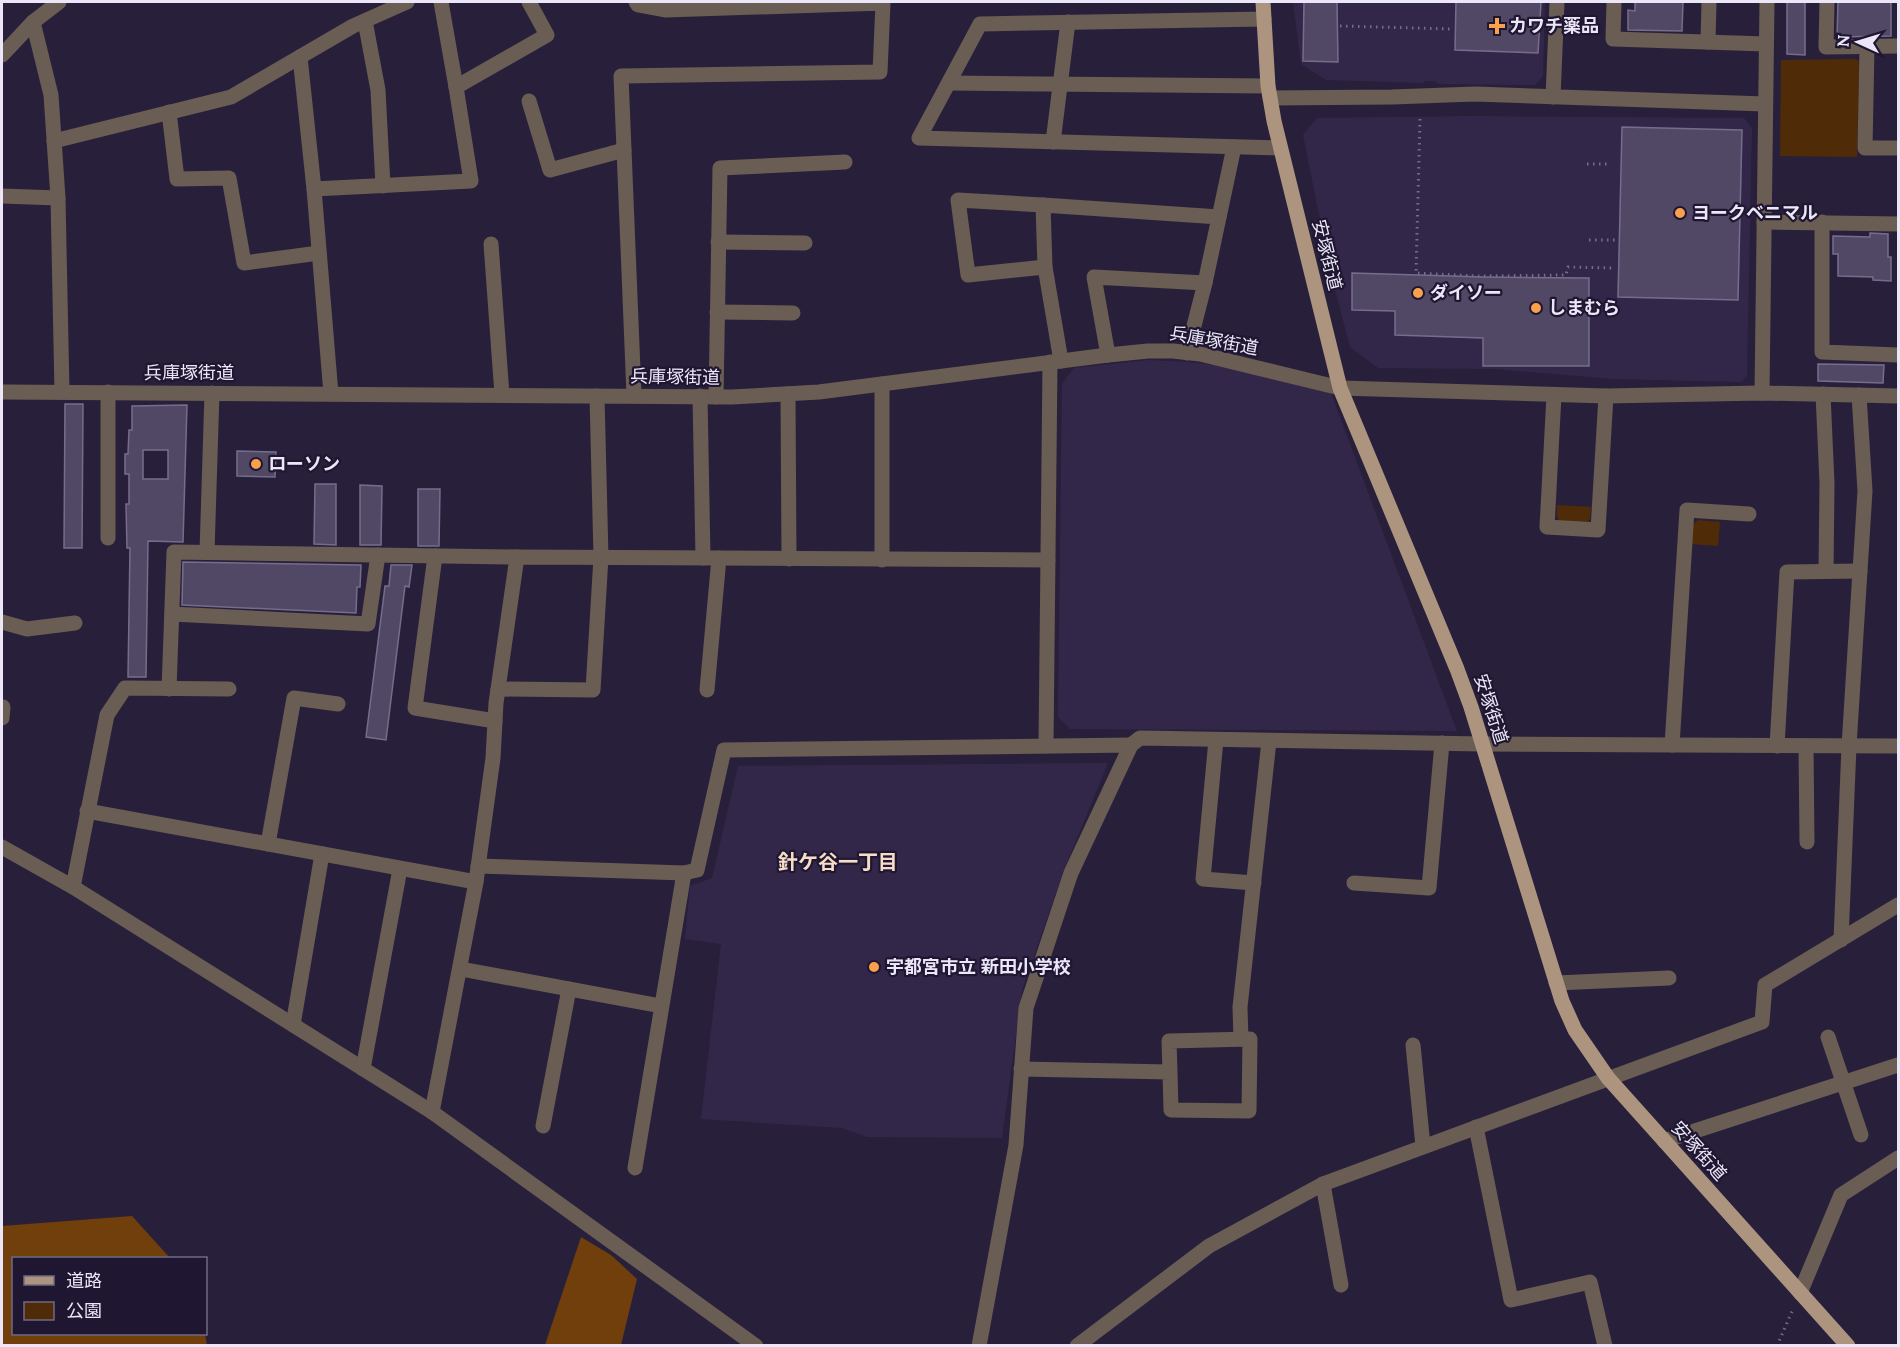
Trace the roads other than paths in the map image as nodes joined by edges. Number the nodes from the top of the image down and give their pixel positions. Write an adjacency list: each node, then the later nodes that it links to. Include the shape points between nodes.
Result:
1 (59, 2): 15 (street)
2 (407, 2): 14 (street)
3 (441, 2): 25 (street)
4 (529, 2): 25 (street, via 547,35)
5 (636, 2): 6 (street, via 665,10)
6 (883, 2): 36 (street, via 880,72 621,76)
7 (1263, 2): 13 (main road, 安塚街道)
8 (1557, 2): 27 (street)
9 (1614, 2): 17 (street, via 1613,39)
10 (1709, 2): 17 (street)
11 (1767, 2): 18 (street)
12 (1827, 2): 20 (street, via 1826,47)
13 (1264, 19): 16 (street); 26 (main road, 安塚街道)
14 (365, 21): 22 (street); 38 (street, via 378,90)
15 (33, 22): 21 (street); 31 (street, via 51,95)
16 (1068, 22): 23 (street, via 980,24); 24 (street)
17 (1708, 42): 18 (street)
18 (1766, 44): 29 (street)
19 (1899, 46): 20 (street)
20 (1867, 47): 35 (street, via 1865,148)
21 (2, 55)
22 (300, 57): 30 (street, via 231,97); 39 (street)
23 (949, 82): 24 (street); 32 (street, via 919,138)
24 (1060, 84): 26 (street); 32 (street)
25 (456, 87): 38 (street, via 471,181)
26 (1269, 92): 27 (street, via 1392,97); 34 (main road, 安塚街道)
27 (1553, 96): 29 (street)
28 (530, 101): 36 (street, via 550,170)
29 (1765, 104): 44 (street)
30 (169, 112): 31 (street); 50 (street, via 177,179 229,178 244,263)
31 (54, 141): 41 (street)
32 (1053, 142): 33 (street)
33 (1234, 147): 34 (street); 43 (street)
34 (1280, 148): 60 (main road, 安塚街道)
35 (1899, 148)
36 (624, 150): 70 (street)
37 (845, 162): 47 (street, via 720,168)
38 (383, 186): 39 (street)
39 (314, 189): 50 (street)
40 (2, 196): 41 (street)
41 (58, 198): 62 (street)
42 (1043, 205): 43 (street); 51 (street); 51 (street, via 958,200 968,275)
43 (1219, 217): 52 (street)
44 (1764, 222): 45 (street); 65 (street)
45 (1822, 222): 46 (street); 57 (street, via 1822,352)
46 (1899, 224)
47 (718, 242): 48 (street); 53 (street)
48 (805, 243)
49 (490, 244): 69 (street)
50 (319, 253): 66 (street)
51 (1045, 267): 58 (street)
52 (1205, 283): 55 (street); 56 (street, via 1094,277)
53 (717, 312): 54 (street); 76 (street)
54 (793, 313)
55 (1187, 352): 56 (street, 兵庫塚街道); 60 (street, 兵庫塚街道)
56 (1108, 355): 58 (street, 兵庫塚街道)
57 (1899, 355)
58 (1055, 362): 59 (street, 兵庫塚街道); 88 (street)
59 (882, 384): 67 (street, 兵庫塚街道); 87 (street)
60 (1340, 388): 71 (street, 兵庫塚街道); 103 (main road, 安塚街道, via 1453,658)
61 (2, 392): 62 (street, 兵庫塚街道)
62 (62, 392): 63 (street, 兵庫塚街道)
63 (108, 392): 64 (street, 兵庫塚街道); 78 (street)
64 (212, 393): 66 (street, 兵庫塚街道); 79 (street)
65 (1762, 393): 68 (street, 兵庫塚街道); 74 (street, 兵庫塚街道)
66 (331, 394): 69 (street, 兵庫塚街道)
67 (788, 394): 76 (street, 兵庫塚街道); 86 (street)
68 (1823, 394): 72 (street, 兵庫塚街道); 89 (street)
69 (502, 395): 73 (street, 兵庫塚街道)
70 (634, 395): 73 (street, 兵庫塚街道); 76 (street, 兵庫塚街道)
71 (1554, 395): 74 (street, 兵庫塚街道); 74 (street, via 1547,527 1598,530)
72 (1859, 395): 75 (street, 兵庫塚街道); 90 (street, via 1865,491)
73 (597, 396): 83 (street)
74 (1606, 396)
75 (1899, 396)
76 (708, 397): 84 (street)
77 (1749, 514): 105 (street, via 1687,510)
78 (108, 538)
79 (207, 552): 80 (street); 91 (street, via 174,552)
80 (378, 555): 81 (street); 91 (street, via 368,624)
81 (435, 556): 82 (street); 99 (street, via 415,708)
82 (518, 557): 83 (street); 96 (street)
83 (601, 557): 84 (street); 96 (street, via 592,690)
84 (703, 558): 85 (street)
85 (719, 558): 86 (street); 97 (street)
86 (789, 559): 87 (street)
87 (882, 560): 88 (street)
88 (1048, 560): 106 (street)
89 (1826, 571): 90 (street); 107 (street, via 1787,572)
90 (1860, 571): 109 (street)
91 (172, 614): 94 (street)
92 (2, 622): 93 (street, via 27,629)
93 (75, 623)
94 (169, 689): 95 (street); 111 (street, via 124,688 107,715)
95 (229, 689)
96 (498, 689): 99 (street)
97 (707, 690)
98 (338, 704): 113 (street, via 294,698)
99 (495, 721): 118 (street)
100 (1216, 740): 101 (street); 104 (street, via 1140,738); 119 (street, via 1203,879)
101 (1269, 741): 102 (street); 119 (street)
102 (1442, 743): 103 (street); 120 (street, via 1429,888)
103 (1482, 744): 105 (street); 126 (main road, 安塚街道)
104 (1131, 745): 106 (street); 135 (street, via 1071,873 1026,1008)
105 (1672, 745): 107 (street)
106 (1046, 746): 117 (street, via 724,750 697,870)
107 (1777, 746): 108 (street)
108 (1806, 746): 109 (street); 112 (street)
109 (1849, 746): 110 (street); 123 (street)
110 (1899, 746)
111 (87, 811): 113 (street); 121 (street)
112 (1807, 842)
113 (268, 844): 115 (street)
114 (2, 847): 121 (street)
115 (322, 854): 116 (street); 129 (street)
116 (400, 869): 118 (street); 134 (street)
117 (684, 873): 118 (street); 128 (street)
118 (477, 874): 124 (street)
119 (1254, 883): 131 (street, via 1240,1007)
120 (1354, 883)
121 (73, 887): 129 (street)
122 (1899, 905): 123 (street)
123 (1841, 940): 137 (street, via 1765,985 1762,1022)
124 (460, 969): 127 (street); 139 (street)
125 (1669, 978): 126 (street)
126 (1556, 983): 137 (main road, 安塚街道, via 1575,1030)
127 (569, 989): 128 (street); 140 (street)
128 (661, 1006): 146 (street)
129 (293, 1025): 134 (street)
130 (1828, 1037): 138 (street)
131 (1241, 1039): 136 (street, via 1169,1041); 136 (street, via 1250,1039 1249,1111 1171,1110)
132 (1413, 1045): 144 (street)
133 (1899, 1065): 138 (street)
134 (363, 1069): 139 (street)
135 (1021, 1069): 136 (street); 151 (street, via 1016,1145)
136 (1170, 1072)
137 (1608, 1078): 141 (street); 143 (main road, 安塚街道)
138 (1843, 1083): 142 (street); 143 (street)
139 (432, 1112): 150 (street)
140 (543, 1126)
141 (1476, 1127): 144 (street); 153 (street, via 1512,1300 1590,1282)
142 (1861, 1136)
143 (1664, 1141): 149 (main road, 安塚街道)
144 (1423, 1146): 147 (street)
145 (1899, 1158): 149 (street, via 1841,1195)
146 (635, 1168)
147 (1323, 1184): 148 (street); 152 (street, via 1209,1246)
148 (1341, 1285)
149 (1800, 1293): 154 (main road, 安塚街道)
150 (756, 1346)
151 (979, 1346)
152 (1077, 1346)
153 (1605, 1346)
154 (1848, 1346)

